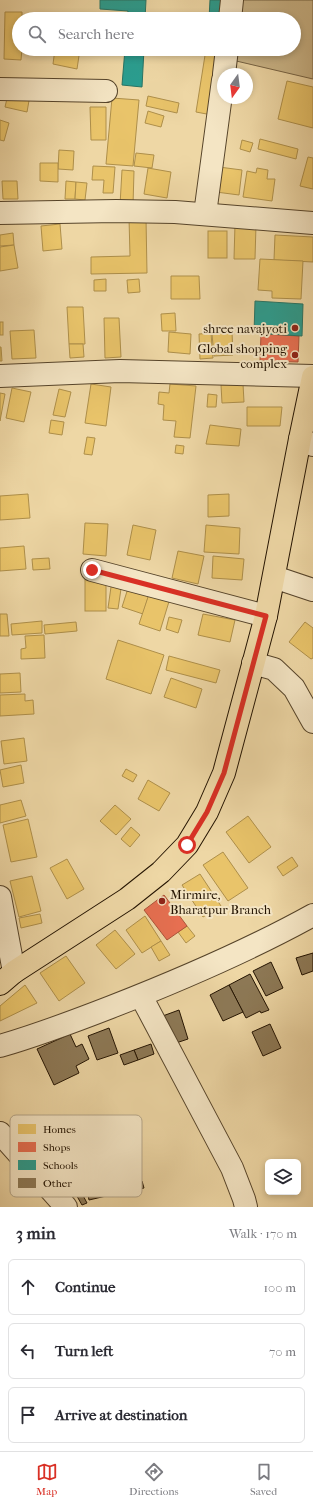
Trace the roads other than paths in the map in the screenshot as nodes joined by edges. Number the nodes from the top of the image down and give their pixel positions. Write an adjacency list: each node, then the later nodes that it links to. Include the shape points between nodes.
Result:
1 (232, 0): 2 (street)
2 (231, 12)
3 (226, 56): 4 (street)
4 (225, 68)
5 (0, 89): 6 (street)
6 (106, 90)
7 (220, 104): 9 (street)
8 (0, 213): 9 (street, via 116,211)
9 (205, 214): 10 (street)
10 (313, 223)
11 (0, 376): 12 (street, via 120,371)
12 (313, 377): 13 (main road)
13 (306, 442): 15 (main road)
14 (92, 570): 17 (street)
15 (274, 577): 16 (street); 17 (main road)
16 (313, 590)
17 (266, 616): 18 (main road)
18 (253, 663): 19 (street, via 274,669 294,688); 22 (main road, via 224,773 207,812 187,845 161,872 127,899)
19 (313, 722)
20 (0, 897): 22 (street)
21 (313, 915): 23 (street, via 217,964)
22 (7, 978)
23 (141, 996): 24 (street, via 35,1036); 29 (street, via 232,1168)
24 (0, 1046)
25 (0, 1133): 26 (street)
26 (10, 1144)
27 (57, 1197): 28 (street)
28 (66, 1207)
29 (246, 1207)

